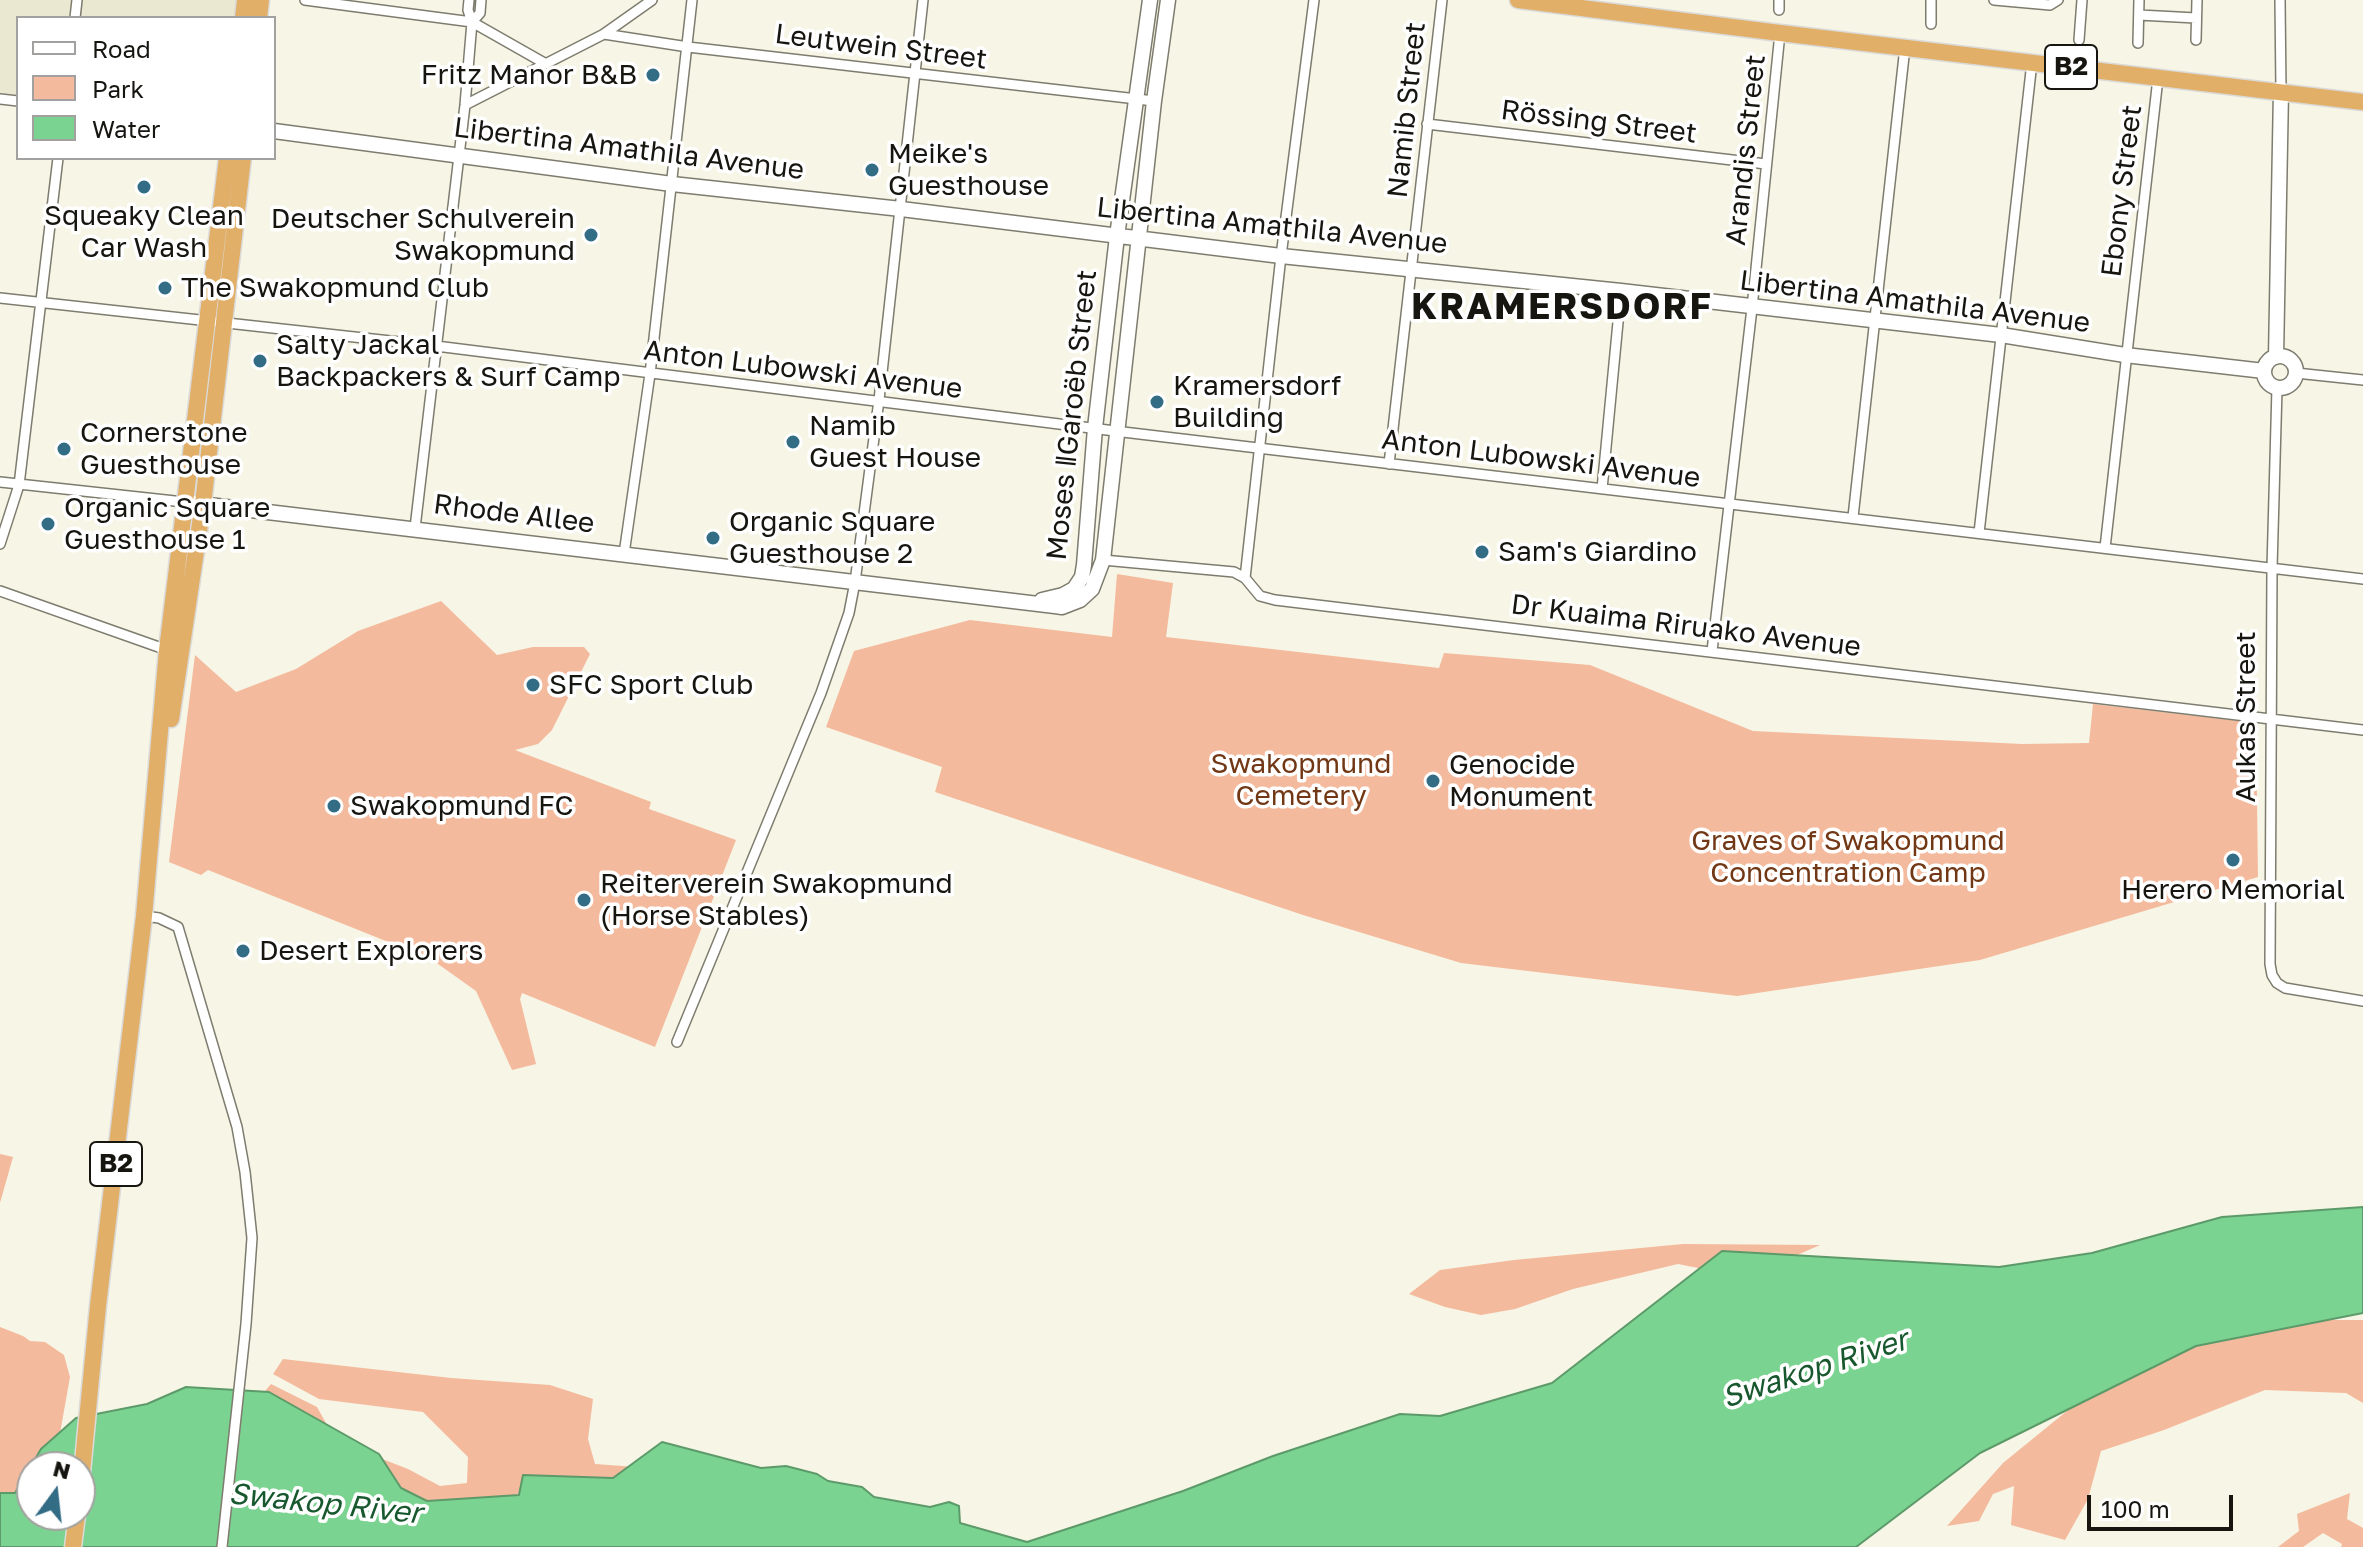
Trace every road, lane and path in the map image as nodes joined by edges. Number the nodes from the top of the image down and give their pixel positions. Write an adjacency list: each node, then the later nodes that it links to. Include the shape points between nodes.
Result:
1 (305, 0): 21 (street)
2 (469, 0): 21 (street)
3 (481, 0): 21 (street)
4 (652, 0): 24 (street)
5 (692, 0): 28 (street)
6 (923, 0): 32 (street)
7 (1150, 0): 35 (street, Moses ǁGaroëb Street)
8 (1168, 0): 36 (street, Moses ǁGaroëb Street)
9 (1314, 0): 50 (street)
10 (1442, 0): 39 (street, Namib Street)
11 (1518, 0): 23 (highway, B2)
12 (1931, 0): 22 (street)
13 (1994, 0): 14 (street, via 2050,5)
14 (2058, 0)
15 (2082, 0): 25 (street)
16 (2139, 0): 19 (street)
17 (2197, 0): 20 (street)
18 (2280, 0): 34 (street)
19 (2139, 15): 20 (street); 27 (street)
20 (2196, 18): 26 (street)
21 (472, 22): 31 (street); 38 (street)
22 (1931, 24)
23 (1780, 33): 29 (highway, B2); 45 (street, Arandis Street)
24 (604, 34): 28 (street, Leutwein Street); 31 (street)
25 (2079, 40)
26 (2196, 40)
27 (2138, 43)
28 (688, 47): 32 (street, Leutwein Street); 46 (street)
29 (1905, 47): 30 (highway, B2); 57 (street)
30 (2032, 62): 33 (highway, B2); 58 (street)
31 (546, 64): 38 (street)
32 (916, 73): 35 (street, Leutwein Street); 47 (street)
33 (2158, 78): 34 (highway, B2); 60 (street, Ebony Street)
34 (2281, 91): 37 (highway, B2); 61 (street)
35 (1134, 97): 36 (street, Leutwein Street); 48 (street, Moses ǁGaroëb Street)
36 (1154, 101): 49 (street, Moses ǁGaroëb Street)
37 (2363, 102)
38 (465, 105): 41 (street)
39 (1427, 124): 45 (street, Rössing Street); 51 (street, Namib Street)
40 (276, 131): 41 (street, Libertina Amathila Avenue)
41 (458, 154): 46 (street, Libertina Amathila Avenue); 59 (street)
42 (58, 160): 54 (street)
43 (227, 160): 56 (highway, B2)
44 (243, 160): 56 (highway, B2)
45 (1766, 164): 55 (street, Arandis Street)
46 (672, 184): 47 (street, Libertina Amathila Avenue); 64 (street)
47 (901, 209): 48 (street, Libertina Amathila Avenue); 67 (street)
48 (1117, 236): 49 (street, Libertina Amathila Avenue); 68 (street, Moses ǁGaroëb Street)
49 (1139, 239): 50 (street, Libertina Amathila Avenue); 69 (street, Moses ǁGaroëb Street)
50 (1281, 256): 51 (street, Libertina Amathila Avenue); 70 (street)
51 (1412, 268): 52 (street, Libertina Amathila Avenue); 71 (street, Namib Street)
52 (1621, 291): 55 (street, Libertina Amathila Avenue); 74 (street)
53 (0, 298): 54 (street, Anton Lubowski Avenue)
54 (41, 303): 56 (street, Anton Lubowski Avenue); 73 (street)
55 (1752, 308): 57 (street, Libertina Amathila Avenue); 76 (street, Arandis Street)
56 (216, 321): 59 (street, Anton Lubowski Avenue); 75 (highway, B2); 77 (highway, B2)
57 (1874, 321): 58 (street, Libertina Amathila Avenue); 78 (street)
58 (2001, 335): 60 (street, Libertina Amathila Avenue); 80 (street)
59 (436, 346): 64 (street, Anton Lubowski Avenue); 79 (street)
60 (2125, 355): 62 (street, Libertina Amathila Avenue); 82 (street, Ebony Street)
61 (2276, 357): 62 (street); 63 (street, via 2289,359)
62 (2264, 371): 66 (street, via 2268,383)
63 (2296, 373): 65 (street); 66 (street, via 2292,383)
64 (650, 374): 67 (street, Anton Lubowski Avenue); 83 (street)
65 (2363, 380)
66 (2277, 388): 85 (street, Aukas Street)
67 (879, 400): 68 (street, Anton Lubowski Avenue); 88 (street)
68 (1095, 428): 69 (street, Anton Lubowski Avenue); 90 (street, Moses ǁGaroëb Street, via 1082,577 1063,595)
69 (1117, 431): 70 (street, Anton Lubowski Avenue); 84 (street, Moses ǁGaroëb Street)
70 (1260, 448): 71 (street, Anton Lubowski Avenue); 86 (street)
71 (1389, 464): 74 (street, Anton Lubowski Avenue)
72 (0, 482): 73 (street, Rhode Allee)
73 (19, 485): 75 (street, Rhode Allee); 81 (street)
74 (1602, 489): 76 (street, Anton Lubowski Avenue)
75 (184, 502): 77 (street, Rhode Allee); 92 (highway, B2)
76 (1730, 503): 78 (street, Anton Lubowski Avenue); 91 (street, Arandis Street)
77 (203, 504): 79 (street, Rhode Allee); 92 (highway, B2)
78 (1853, 517): 80 (street, Anton Lubowski Avenue)
79 (415, 528): 83 (street, Rhode Allee)
80 (1979, 533): 82 (street, Anton Lubowski Avenue)
81 (0, 544)
82 (2105, 548): 85 (street, Anton Lubowski Avenue)
83 (624, 554): 88 (street, Rhode Allee)
84 (1103, 560): 86 (street, Dr Kuaima Riruako Avenue, via 1226,571); 90 (street, Moses ǁGaroëb Street, via 1097,581 1080,600 1062,607)
85 (2272, 568): 87 (street, Anton Lubowski Avenue); 93 (street, Aukas Street)
86 (1245, 578): 91 (street, Dr Kuaima Riruako Avenue, via 1260,596 1275,600)
87 (2363, 579)
88 (855, 582): 90 (street, Rhode Allee); 97 (street, via 821,693)
89 (0, 591): 92 (street)
90 (1022, 602)
91 (1712, 651): 93 (street, Dr Kuaima Riruako Avenue)
92 (175, 652): 95 (highway, B2)
93 (2273, 719): 94 (street, Dr Kuaima Riruako Avenue); 96 (street, Aukas Street, via 2272,975 2285,988)
94 (2363, 730)
95 (144, 916): 98 (highway, B2); 99 (street, via 178,927 237,1127 245,1172 251,1255)
96 (2363, 1001)
97 (677, 1042)
98 (84, 1451)
99 (222, 1547)

